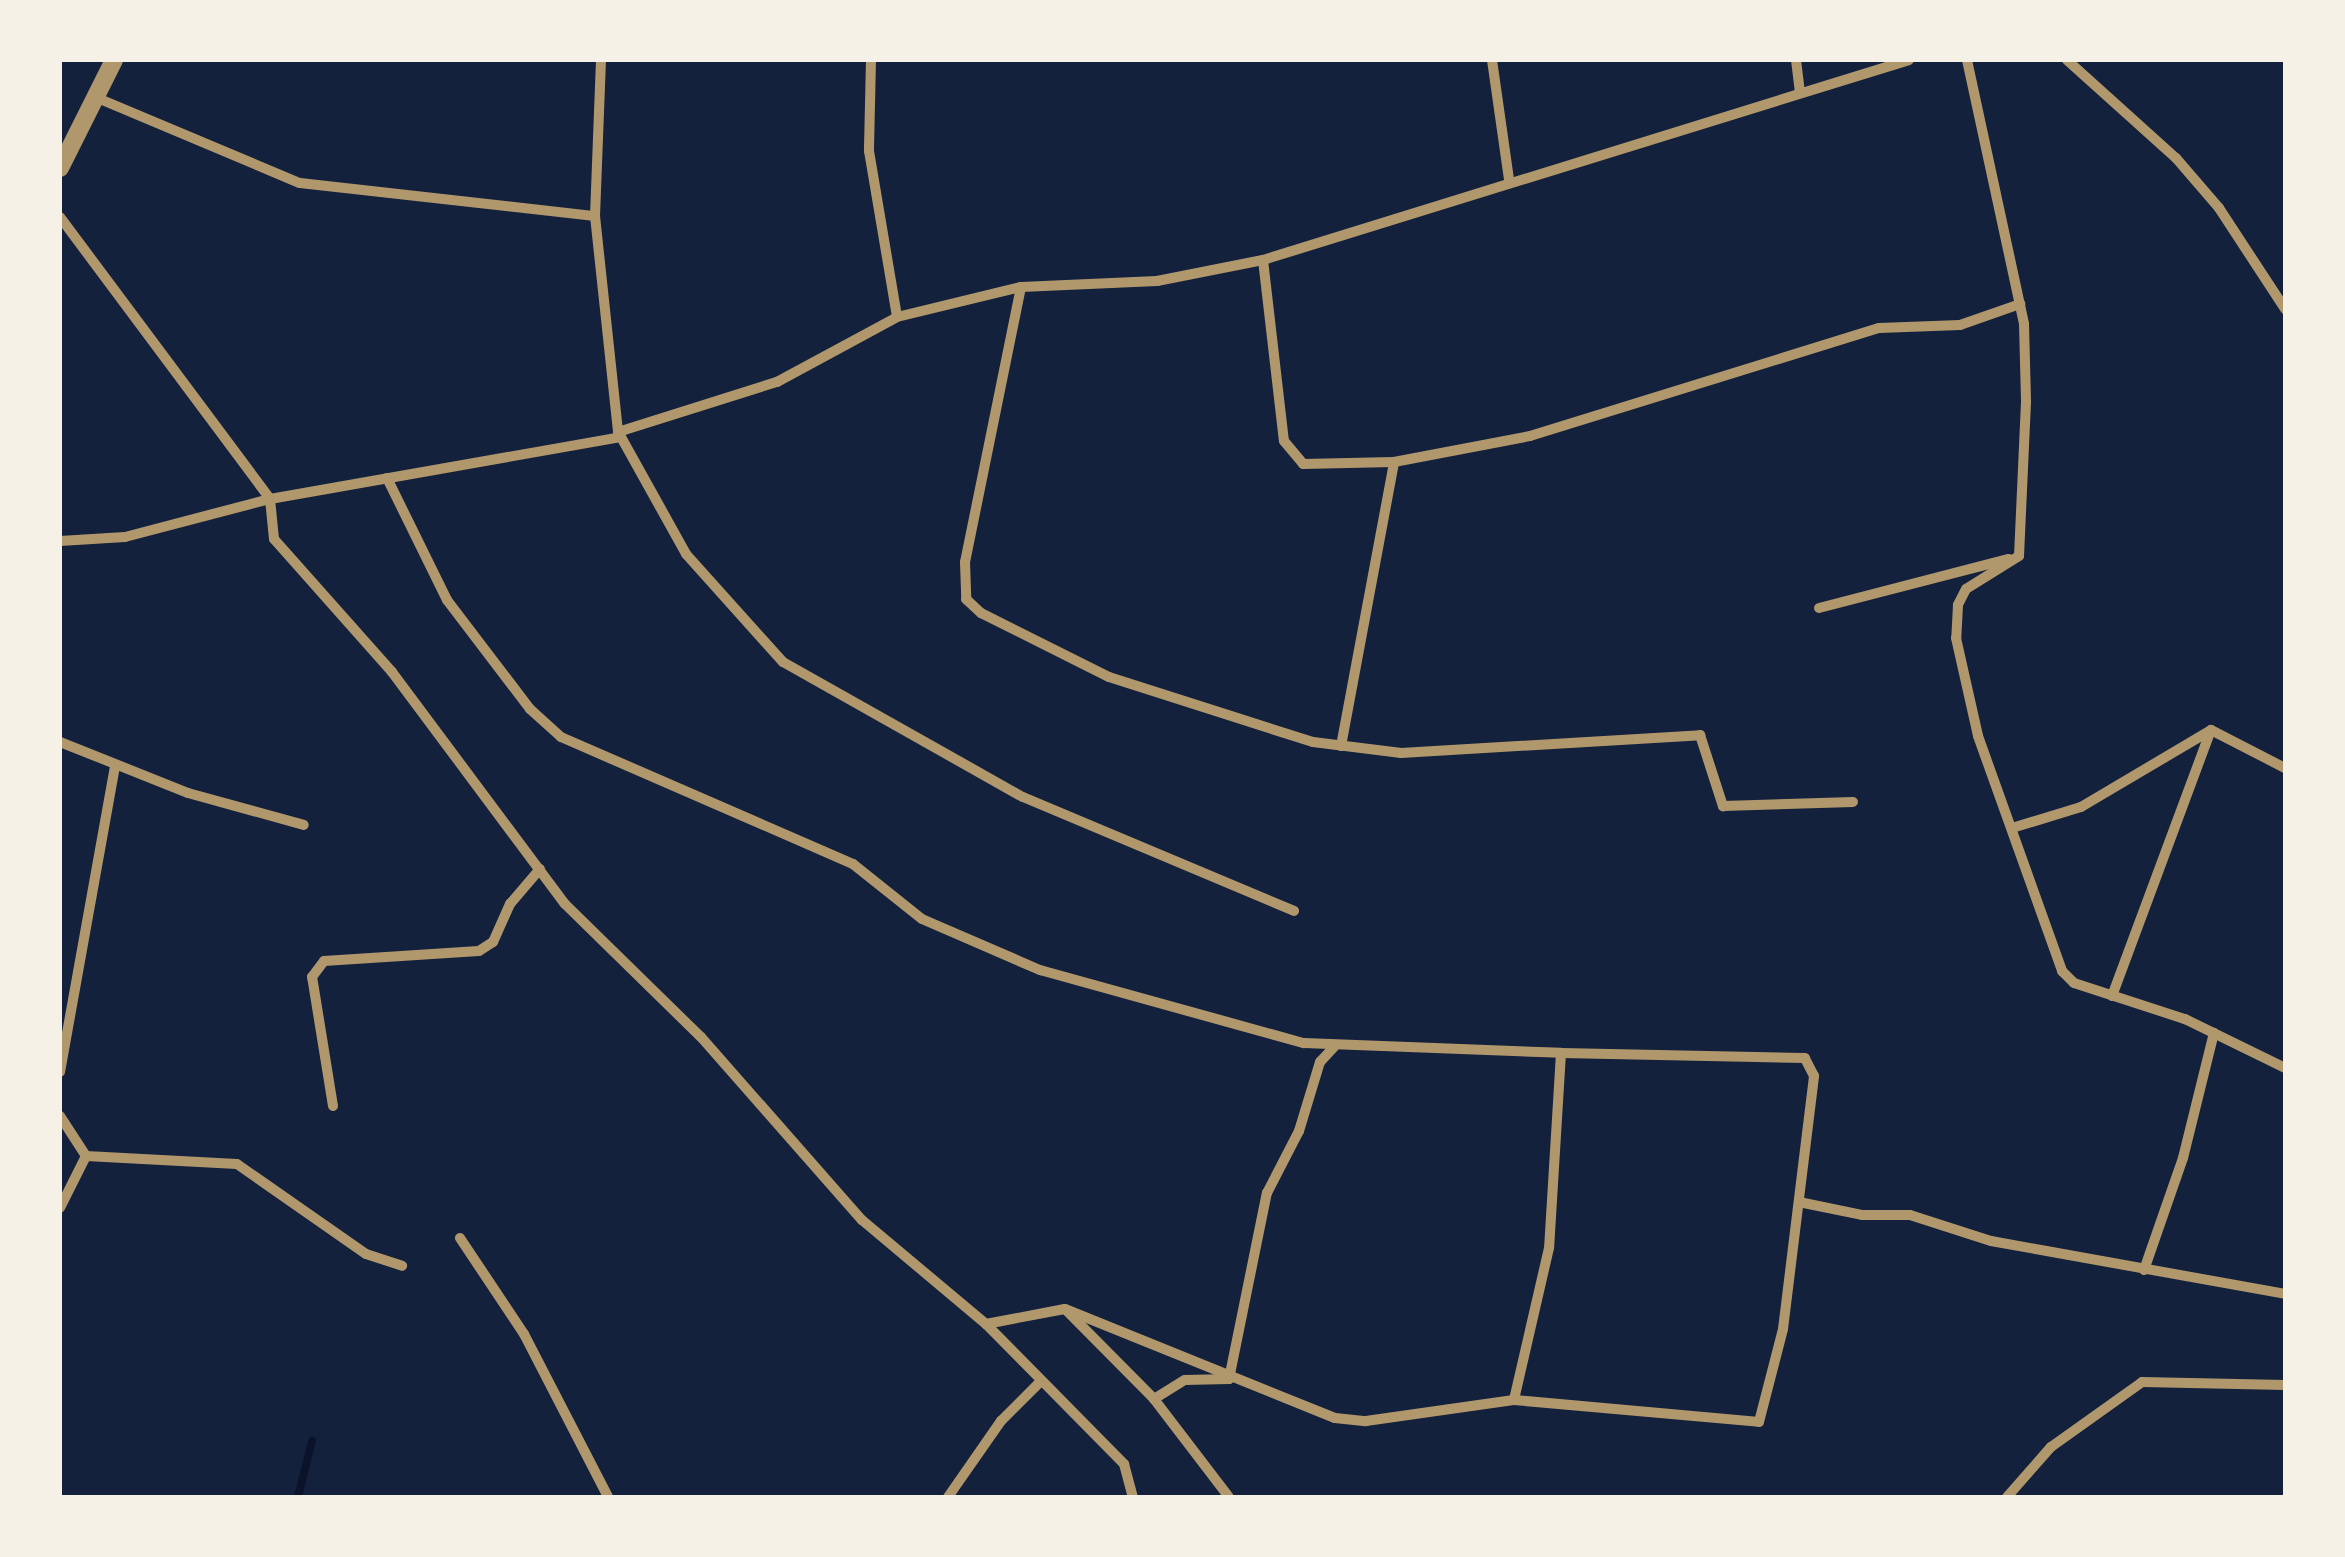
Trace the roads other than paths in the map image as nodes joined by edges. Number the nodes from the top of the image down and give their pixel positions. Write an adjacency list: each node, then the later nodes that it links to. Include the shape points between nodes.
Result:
1 (114, 60): 10 (street)
2 (601, 60): 13 (street)
3 (871, 60): 19 (street, via 869,151)
4 (1492, 60): 12 (street)
5 (1796, 60): 9 (street)
6 (1909, 60): 9 (street)
7 (1967, 60): 17 (street)
8 (2067, 60): 18 (street, via 2176,158)
9 (1800, 91): 12 (street)
10 (95, 97): 11 (street); 13 (street, via 300,183)
11 (60, 168)
12 (1510, 178): 15 (street)
13 (596, 216): 20 (street)
14 (60, 217): 23 (street)
15 (1263, 260): 16 (street, via 1157,281); 21 (street, via 1284,441 1293,458 1303,464)
16 (1021, 286): 19 (street); 29 (street, via 965,562 966,599 981,613 1109,677)
17 (2020, 304): 21 (street, via 1960,325 1879,328 1530,436); 25 (street, via 2026,402)
18 (2285, 309)
19 (897, 317): 20 (street, via 776,382)
20 (620, 434): 22 (street); 36 (street, via 686,554 783,662 1023,797)
21 (1394, 462): 29 (street)
22 (387, 478): 23 (street); 39 (street, via 448,600 530,709 561,737 852,864 922,919 1004,957)
23 (270, 499): 24 (street, via 125,537); 35 (street, via 274,539 392,672)
24 (60, 541)
25 (2020, 556): 26 (street); 34 (street, via 1966,589 1956,638 1978,736)
26 (1819, 608)
27 (2211, 730): 31 (street); 34 (street, via 2081,807); 37 (street)
28 (60, 742): 30 (street)
29 (1341, 746): 32 (street, via 1401,752 1700,735 1723,806)
30 (116, 765): 33 (street, via 188,794); 42 (street)
31 (2285, 768)
32 (1854, 802)
33 (304, 825)
34 (2012, 828): 37 (street, via 2062,971 2074,983)
35 (540, 869): 43 (street, via 510,904 493,942 479,951 324,962 312,976); 53 (street, via 575,914 701,1037 862,1220)
36 (1294, 911)
37 (2112, 996): 38 (street)
38 (2214, 1033): 41 (street); 50 (street, via 2183,1158)
39 (1334, 1047): 40 (street); 54 (street, via 1320,1062 1299,1131 1267,1193)
40 (1561, 1053): 46 (street, via 1805,1058 1814,1076); 58 (street, via 1549,1248)
41 (2285, 1068)
42 (60, 1072)
43 (333, 1106)
44 (60, 1116): 45 (street)
45 (86, 1156): 47 (street); 49 (street, via 237,1164 366,1254)
46 (1799, 1202): 50 (street, via 1862,1215 1910,1215 1991,1241); 58 (street, via 1783,1328 1759,1422)
47 (60, 1208)
48 (460, 1238): 59 (street, via 524,1334)
49 (402, 1266)
50 (2144, 1270): 51 (street)
51 (2285, 1294)
52 (1066, 1309): 53 (street); 54 (street); 57 (street)
53 (986, 1324): 55 (street)
54 (1229, 1379): 57 (street, via 1185,1380); 58 (street, via 1287,1403 1366,1421)
55 (1040, 1382): 60 (street, via 1001,1420); 61 (street, via 1124,1464)
56 (2285, 1386): 63 (street, via 2142,1382 2051,1446)
57 (1154, 1399): 62 (street)
58 (1514, 1400)
59 (608, 1497)
60 (948, 1497)
61 (1132, 1497)
62 (1230, 1497)
63 (2006, 1497)

